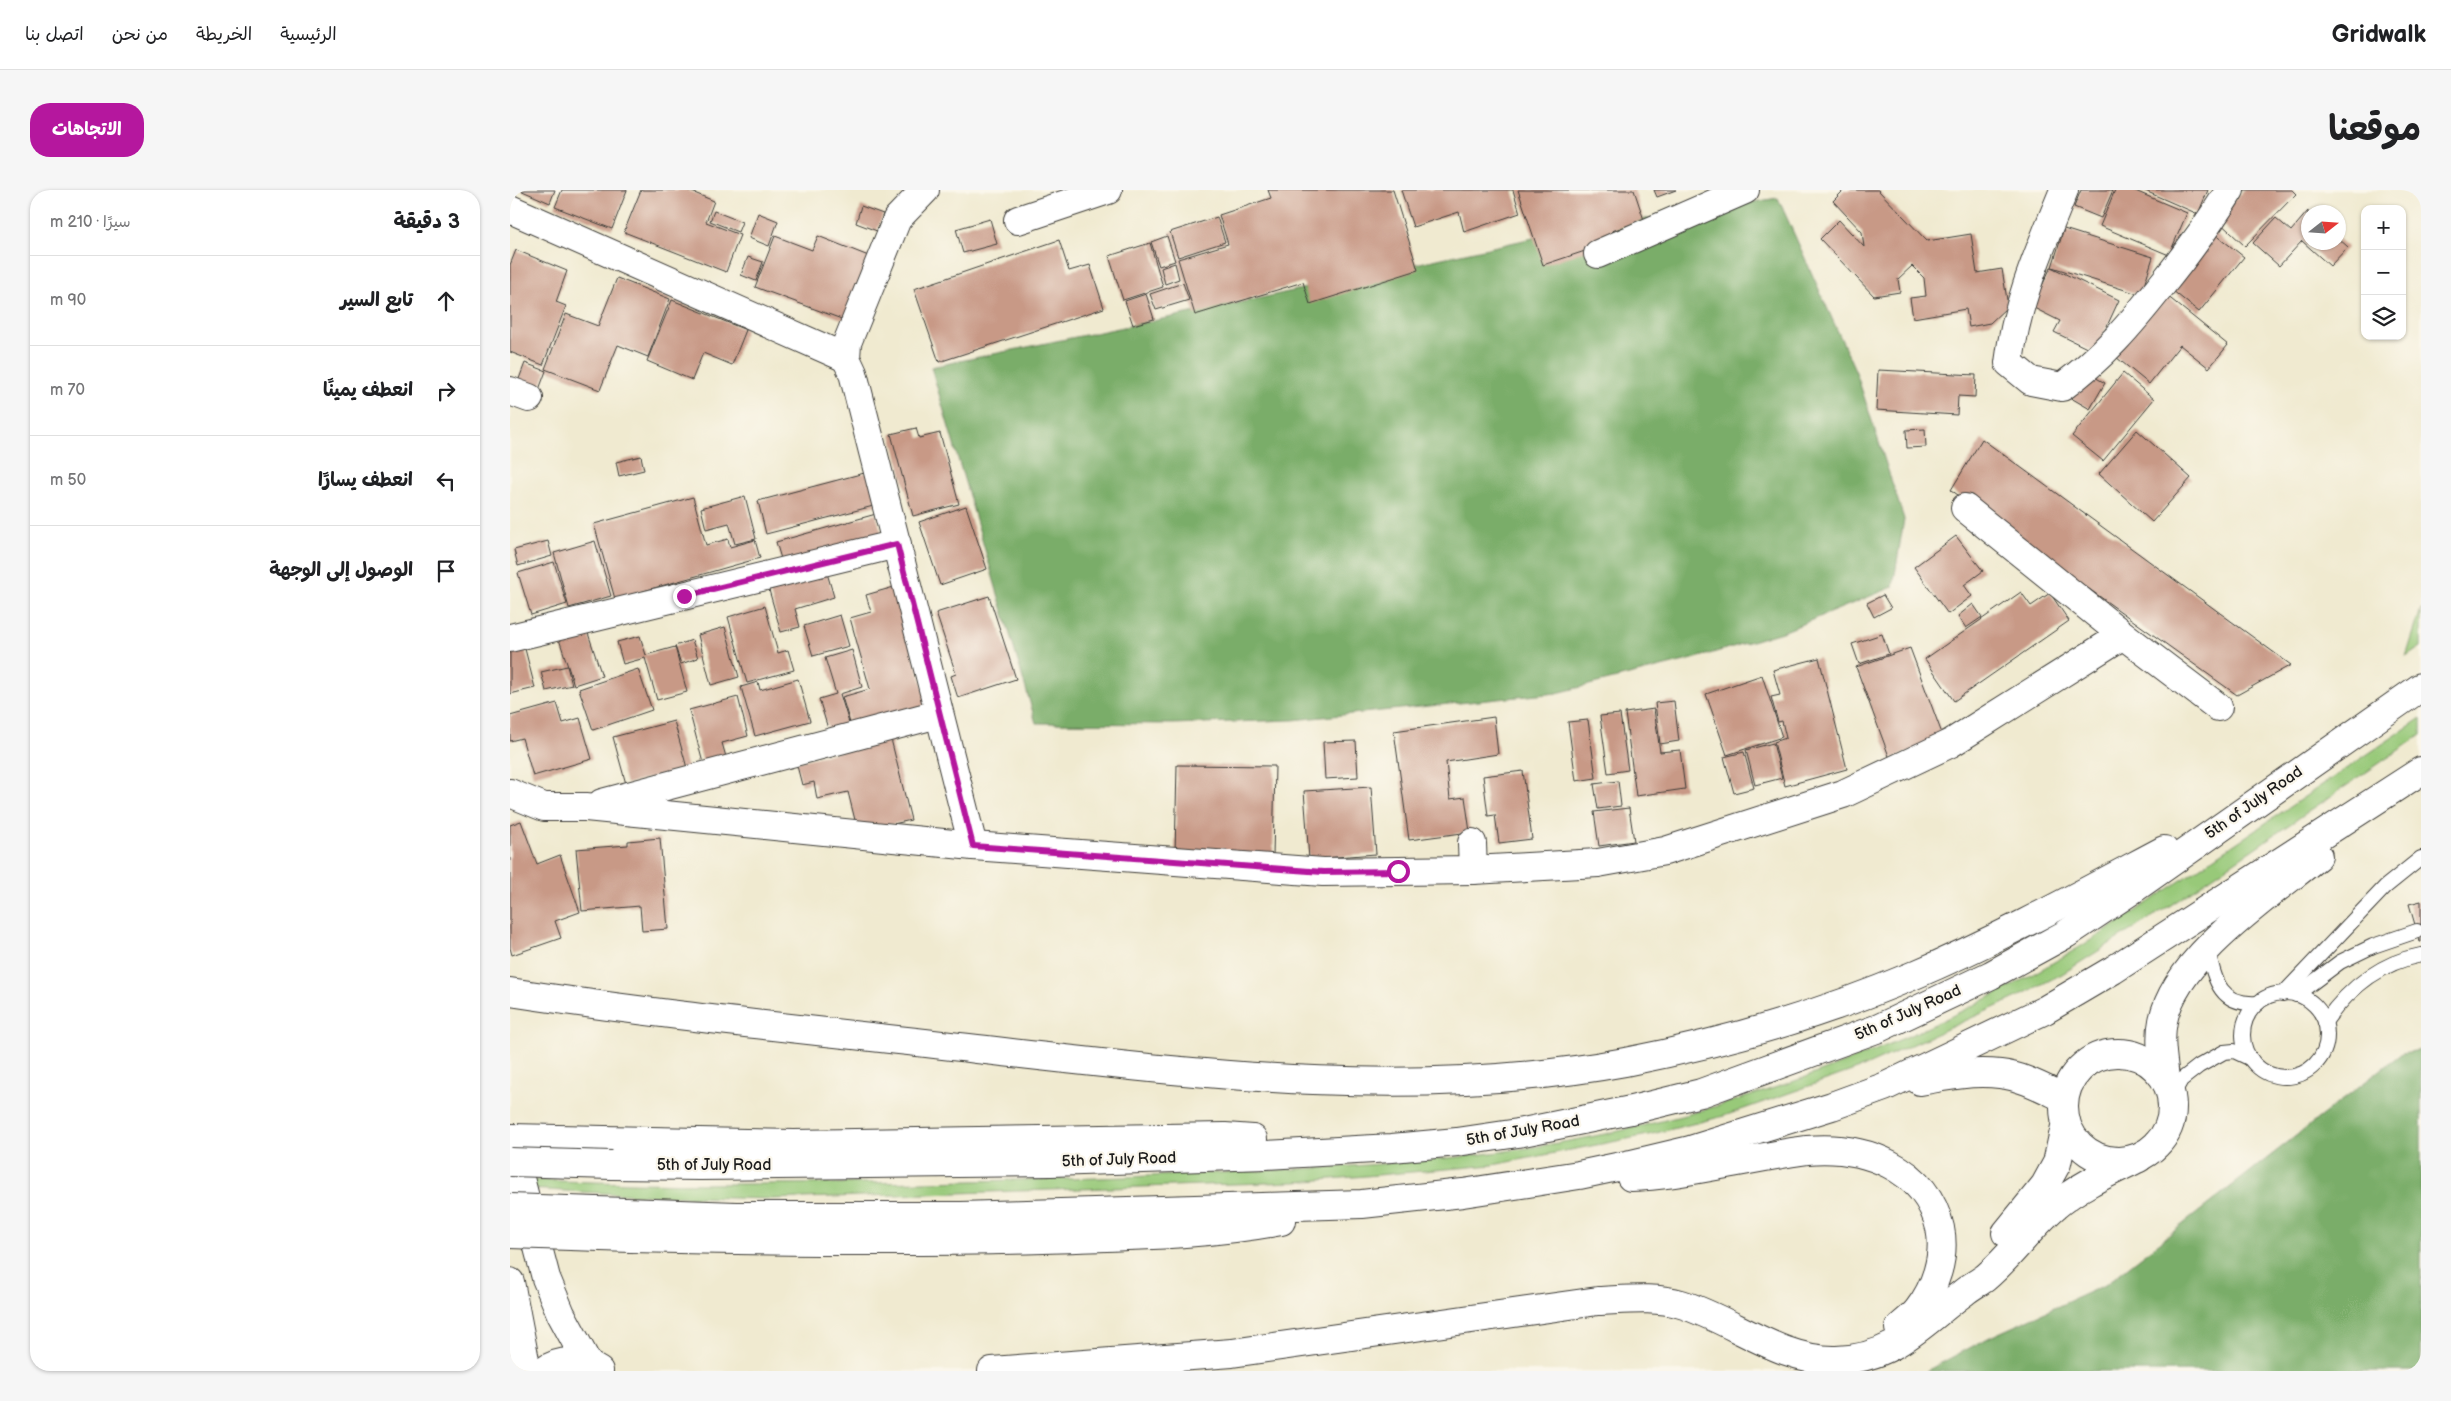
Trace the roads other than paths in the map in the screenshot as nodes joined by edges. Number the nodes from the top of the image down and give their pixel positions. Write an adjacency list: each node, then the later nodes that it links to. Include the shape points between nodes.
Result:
1 (925, 190): 9 (main road, via 897,219 847,342)
2 (1108, 190): 7 (main road)
3 (1745, 190): 8 (main road)
4 (2064, 190): 5 (main road, via 2024,291 2012,336 2009,363 2031,381 2062,387 2090,366 2130,324 2206,230)
5 (2230, 190)
6 (510, 209): 9 (main road)
7 (1018, 220)
8 (1598, 254)
9 (846, 358): 11 (main road, via 853,373)
10 (1965, 508): 12 (main road)
11 (897, 544): 13 (main road); 16 (main road)
12 (2123, 635): 15 (main road); 24 (main road, via 1950,743 1843,794 1665,851 1598,863)
13 (510, 638)
14 (2421, 686): 19 (main road, 5th of July Road)
15 (2218, 707)
16 (938, 714): 20 (main road); 22 (main road)
17 (2421, 772): 26 (main road, via 2226,931); 33 (main road, via 2113,970 2045,1010)
18 (510, 793): 20 (main road, via 544,807)
19 (2256, 801): 28 (main road, via 2017,928 1877,989 1737,1036 1627,1061 1548,1073 1433,1081 1240,1075 1149,1068); 37 (main road, 5th of July Road, via 2066,934 1990,975 1879,1028 1701,1093 1631,1110 1457,1142 1266,1155 1051,1162 700,1166)
20 (586, 807): 22 (main road)
21 (1472, 843): 24 (main road)
22 (973, 846): 24 (main road, via 1323,872)
23 (2421, 858): 29 (lane, via 2385,887)
24 (1473, 870)
25 (2417, 931): 29 (lane, via 2373,946 2340,962)
26 (2208, 950): 30 (lane, via 2212,971 2220,988 2232,1001); 34 (main road, via 2188,970 2168,1004 2163,1022 2162,1048)
27 (2421, 955): 31 (lane, via 2385,967 2362,981 2341,1000)
28 (510, 992)
29 (2290, 994): 30 (lane, via 2270,996); 31 (lane, via 2308,1000)
30 (2258, 1003): 32 (lane, via 2244,1026 2244,1039)
31 (2325, 1022): 32 (lane, via 2324,1050 2307,1072 2279,1077 2265,1072)
32 (2251, 1059): 34 (lane, via 2234,1052 2224,1052)
33 (1884, 1087): 35 (main road, via 1960,1073 2002,1074 2032,1083); 40 (main road, via 1782,1123 1690,1150)
34 (2169, 1087): 35 (main road, via 2154,1066 2140,1057 2124,1052 2108,1053 2079,1069 2070,1082); 38 (main road, via 2172,1115 2167,1133 2155,1148)
35 (2065, 1110): 38 (main road, via 2074,1139 2086,1152 2103,1160 2121,1162); 45 (main road, via 2057,1163 2045,1185 1974,1267)
36 (510, 1139): 37 (main road); 47 (main road, via 546,1278 561,1314)
37 (609, 1153): 39 (main road, 5th of July Road, bridge)
38 (2139, 1158): 45 (main road, via 2104,1175 2054,1207 1985,1278)
39 (510, 1162)
40 (1532, 1182): 41 (main road); 46 (main road, via 1661,1176 1807,1150 1846,1151 1881,1158 1911,1178 1932,1204 1940,1230 1941,1261 1918,1312 1876,1343)
41 (1362, 1204): 42 (main road, bridge, via 961,1216 736,1216); 43 (main road, bridge, via 1256,1226 1187,1235 912,1241)
42 (510, 1208)
43 (510, 1234)
44 (510, 1282): 48 (main road)
45 (1963, 1293): 46 (main road, via 1925,1326 1898,1344 1863,1357)
46 (1835, 1360): 50 (main road, via 1801,1355 1679,1303 1645,1299 1598,1301 1232,1353)
47 (594, 1368): 49 (main road, via 575,1361 561,1362)
48 (527, 1371)
49 (544, 1371)
50 (992, 1371)

